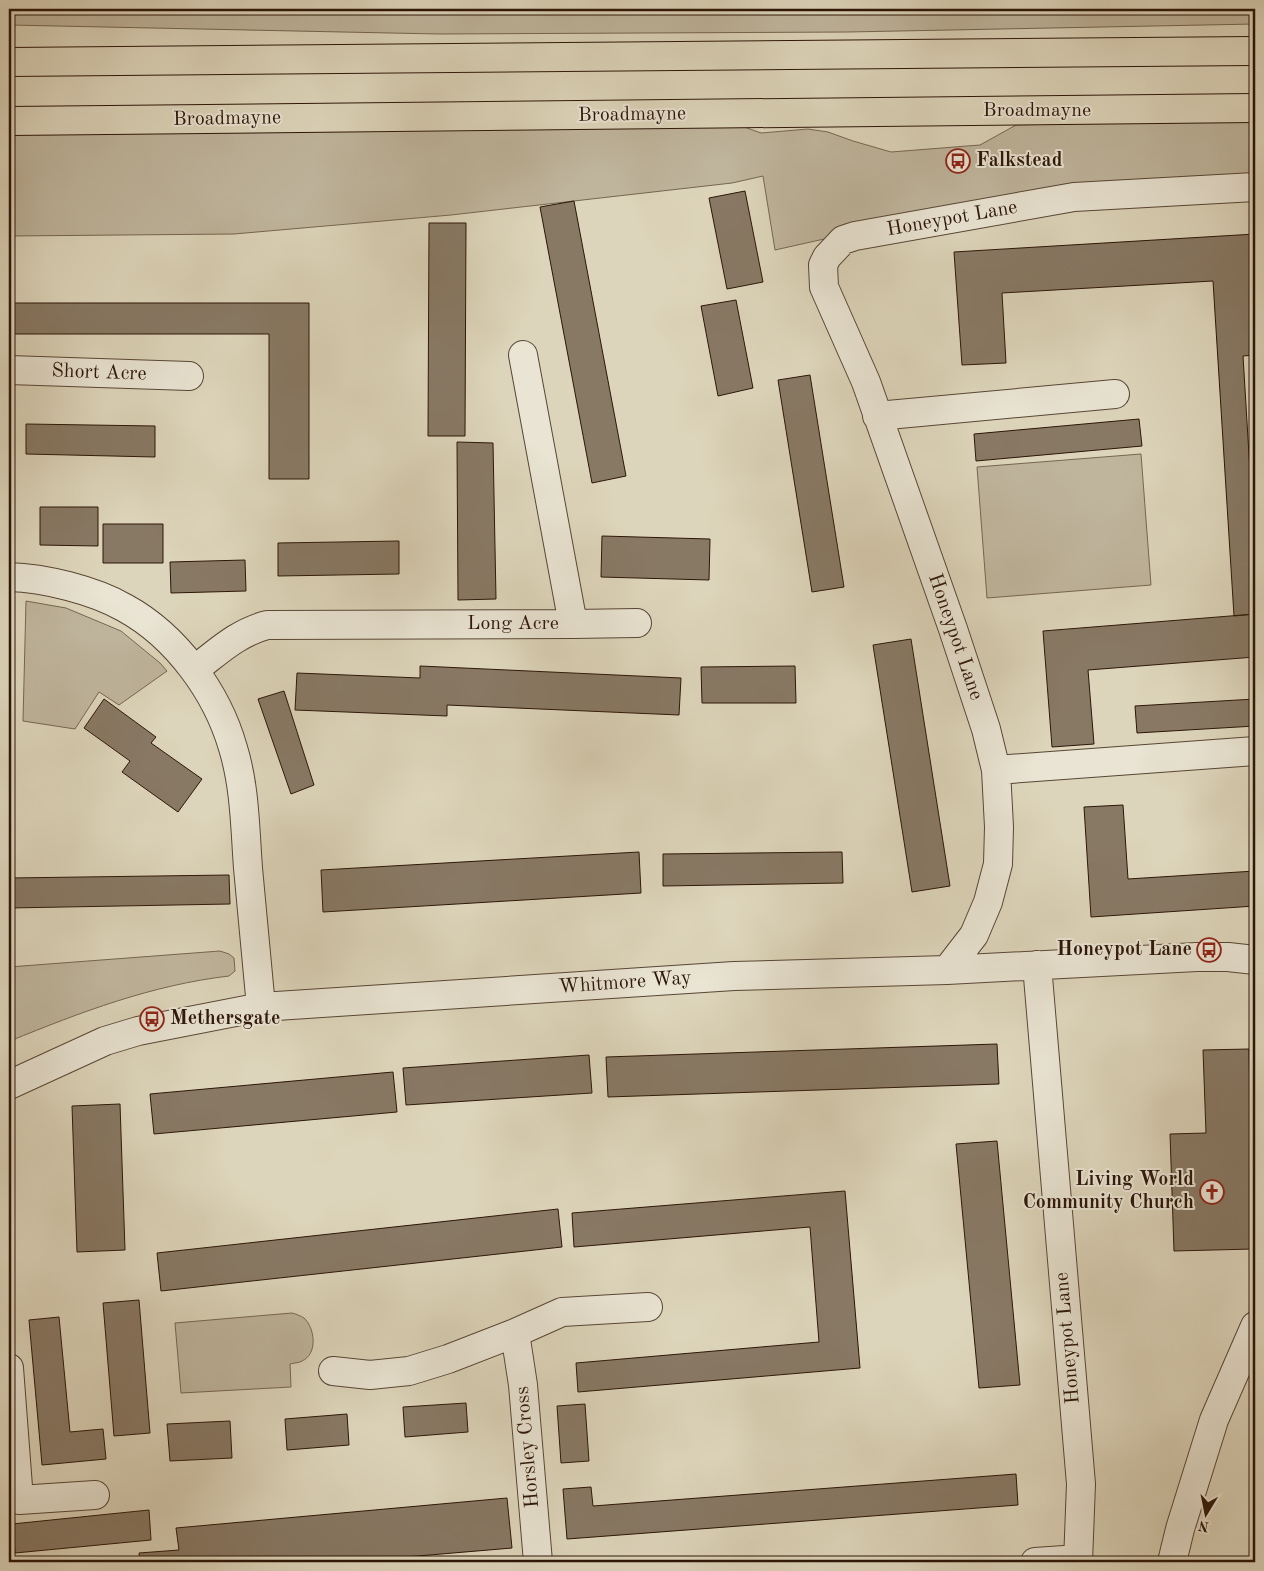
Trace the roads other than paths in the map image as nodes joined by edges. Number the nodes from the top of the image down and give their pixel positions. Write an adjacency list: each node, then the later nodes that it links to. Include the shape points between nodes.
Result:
1 (1255, 51): 2 (main road)
2 (9, 62)
3 (1255, 108): 4 (main road, Broadmayne)
4 (9, 121)
5 (1255, 187): 10 (street, Honeypot Lane, via 1074,197 843,240 823,265 824,287 866,382)
6 (523, 355): 13 (street, Long Acre)
7 (9, 370): 8 (street, Short Acre)
8 (189, 376)
9 (1115, 394): 10 (street)
10 (877, 416): 16 (street, Honeypot Lane, via 953,629)
11 (9, 577): 14 (street, via 62,584 124,607 171,643)
12 (637, 623): 13 (street)
13 (573, 624): 14 (street, Long Acre, via 267,625 250,629)
14 (194, 670): 20 (street, via 217,706 238,766)
15 (1255, 751): 16 (street)
16 (996, 770): 19 (street, Honeypot Lane, via 998,864 988,902 974,935)
17 (1255, 960): 18 (street, Whitmore Way, via 1197,957)
18 (1037, 965): 19 (street, Whitmore Way); 28 (street, Honeypot Lane, via 1081,1484)
19 (947, 970): 20 (street, Whitmore Way, via 734,976)
20 (261, 1007): 21 (street, Whitmore Way, via 138,1031 88,1049)
21 (9, 1085)
22 (648, 1307): 24 (street, via 562,1312)
23 (1255, 1326): 31 (street, via 1214,1420)
24 (515, 1333): 26 (street, via 409,1371 370,1374); 29 (street, Horsley Cross, via 523,1385)
25 (9, 1368): 27 (street, via 19,1500)
26 (334, 1371)
27 (95, 1494)
28 (1078, 1561): 30 (street)
29 (538, 1562)
30 (1034, 1562)
31 (1172, 1562)

